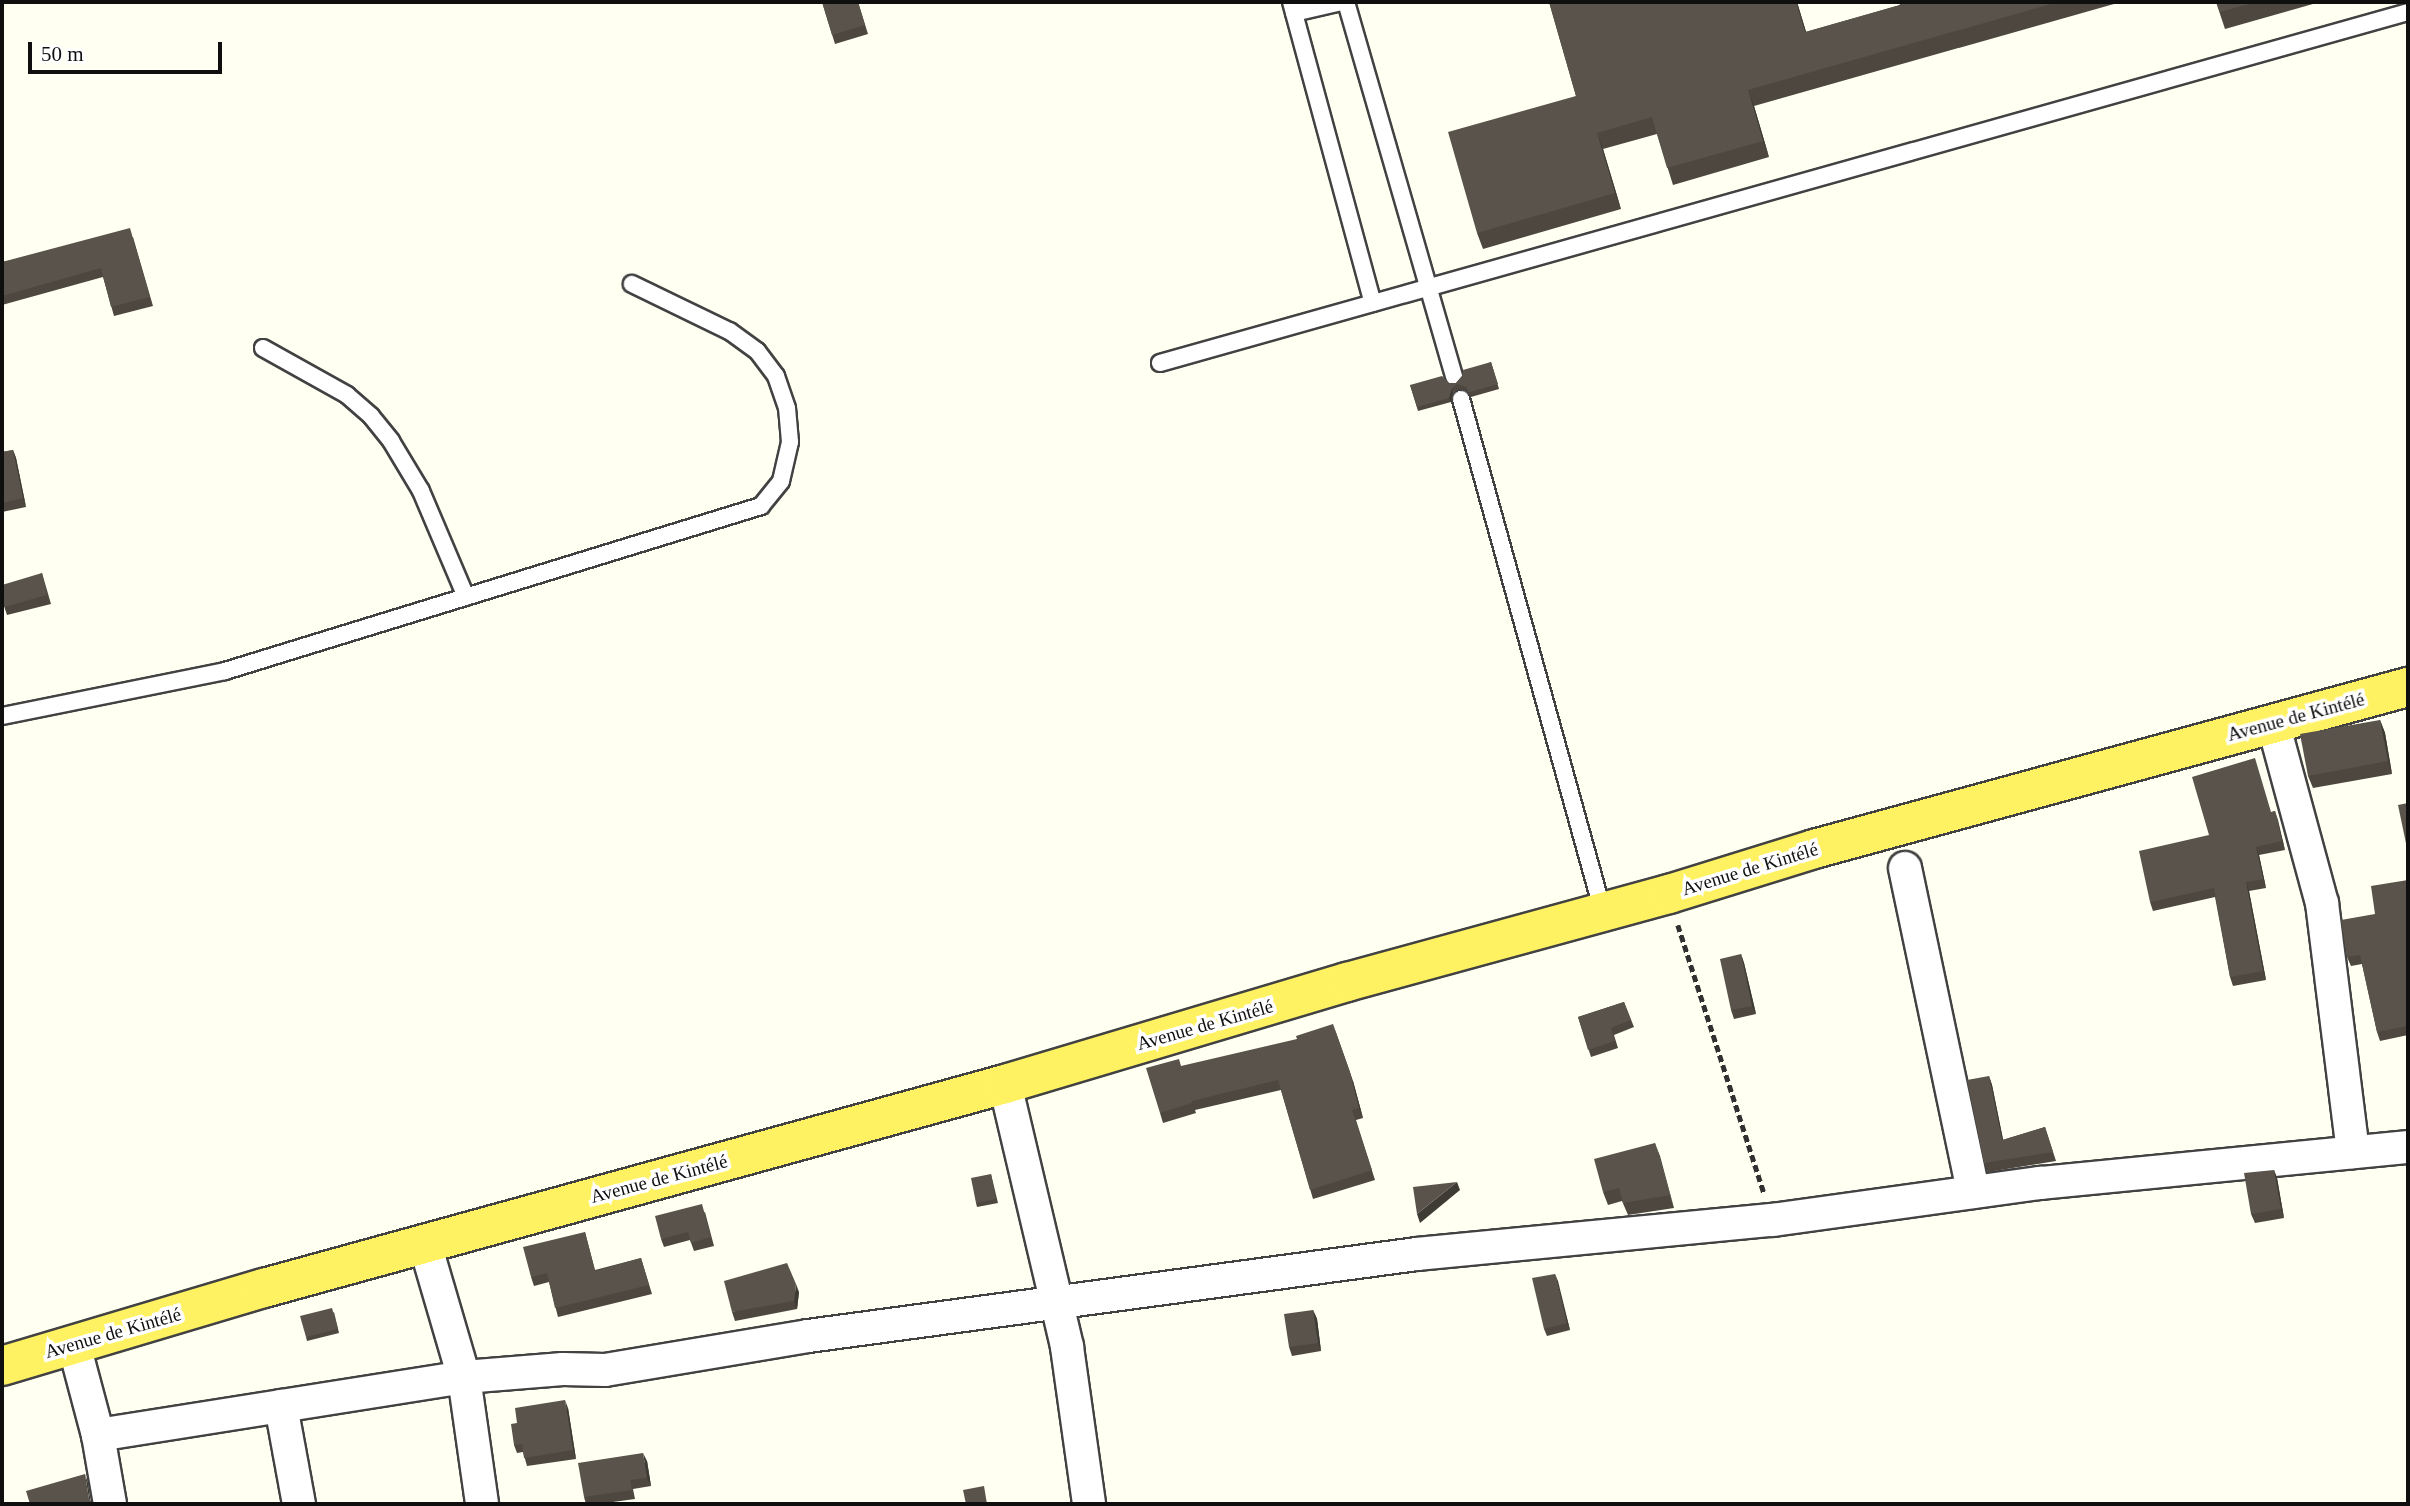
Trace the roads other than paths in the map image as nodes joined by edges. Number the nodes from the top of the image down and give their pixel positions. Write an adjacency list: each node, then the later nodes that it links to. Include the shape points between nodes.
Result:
1 (1344, 2): 2 (lane); 5 (lane)
2 (1293, 7): 6 (lane)
3 (2408, 12): 5 (lane)
4 (632, 284): 11 (lane, via 729,331 757,351 776,376 787,408 790,442 781,481 761,506)
5 (1429, 287): 6 (lane); 9 (lane)
6 (1373, 303): 8 (lane)
7 (262, 348): 11 (lane, via 347,395 378,424 421,491)
8 (1160, 363)
9 (1454, 377)
10 (1461, 399): 16 (lane)
11 (466, 597): 13 (lane, via 225,671)
12 (2408, 687): 14 (main road, Avenue de Kintélé)
13 (2, 716)
14 (2273, 723): 16 (main road, Avenue de Kintélé); 19 (street, via 2322,904)
15 (1905, 868): 20 (street)
16 (1603, 912): 17 (main road, Avenue de Kintélé)
17 (1005, 1083): 21 (main road, Avenue de Kintélé); 22 (street)
18 (2408, 1147): 19 (street)
19 (2353, 1152): 20 (street)
20 (1973, 1192): 22 (street, via 1773,1220 1417,1254)
21 (425, 1244): 23 (main road, Avenue de Kintélé); 25 (street)
22 (1058, 1305): 25 (street, via 808,1336 605,1370); 31 (street)
23 (74, 1345): 24 (main road, Avenue de Kintélé); 27 (street)
24 (2, 1366)
25 (464, 1377): 26 (street); 30 (street)
26 (281, 1406): 27 (street); 29 (street)
27 (98, 1434): 28 (street)
28 (110, 1504)
29 (299, 1504)
30 (482, 1504)
31 (1089, 1504)

